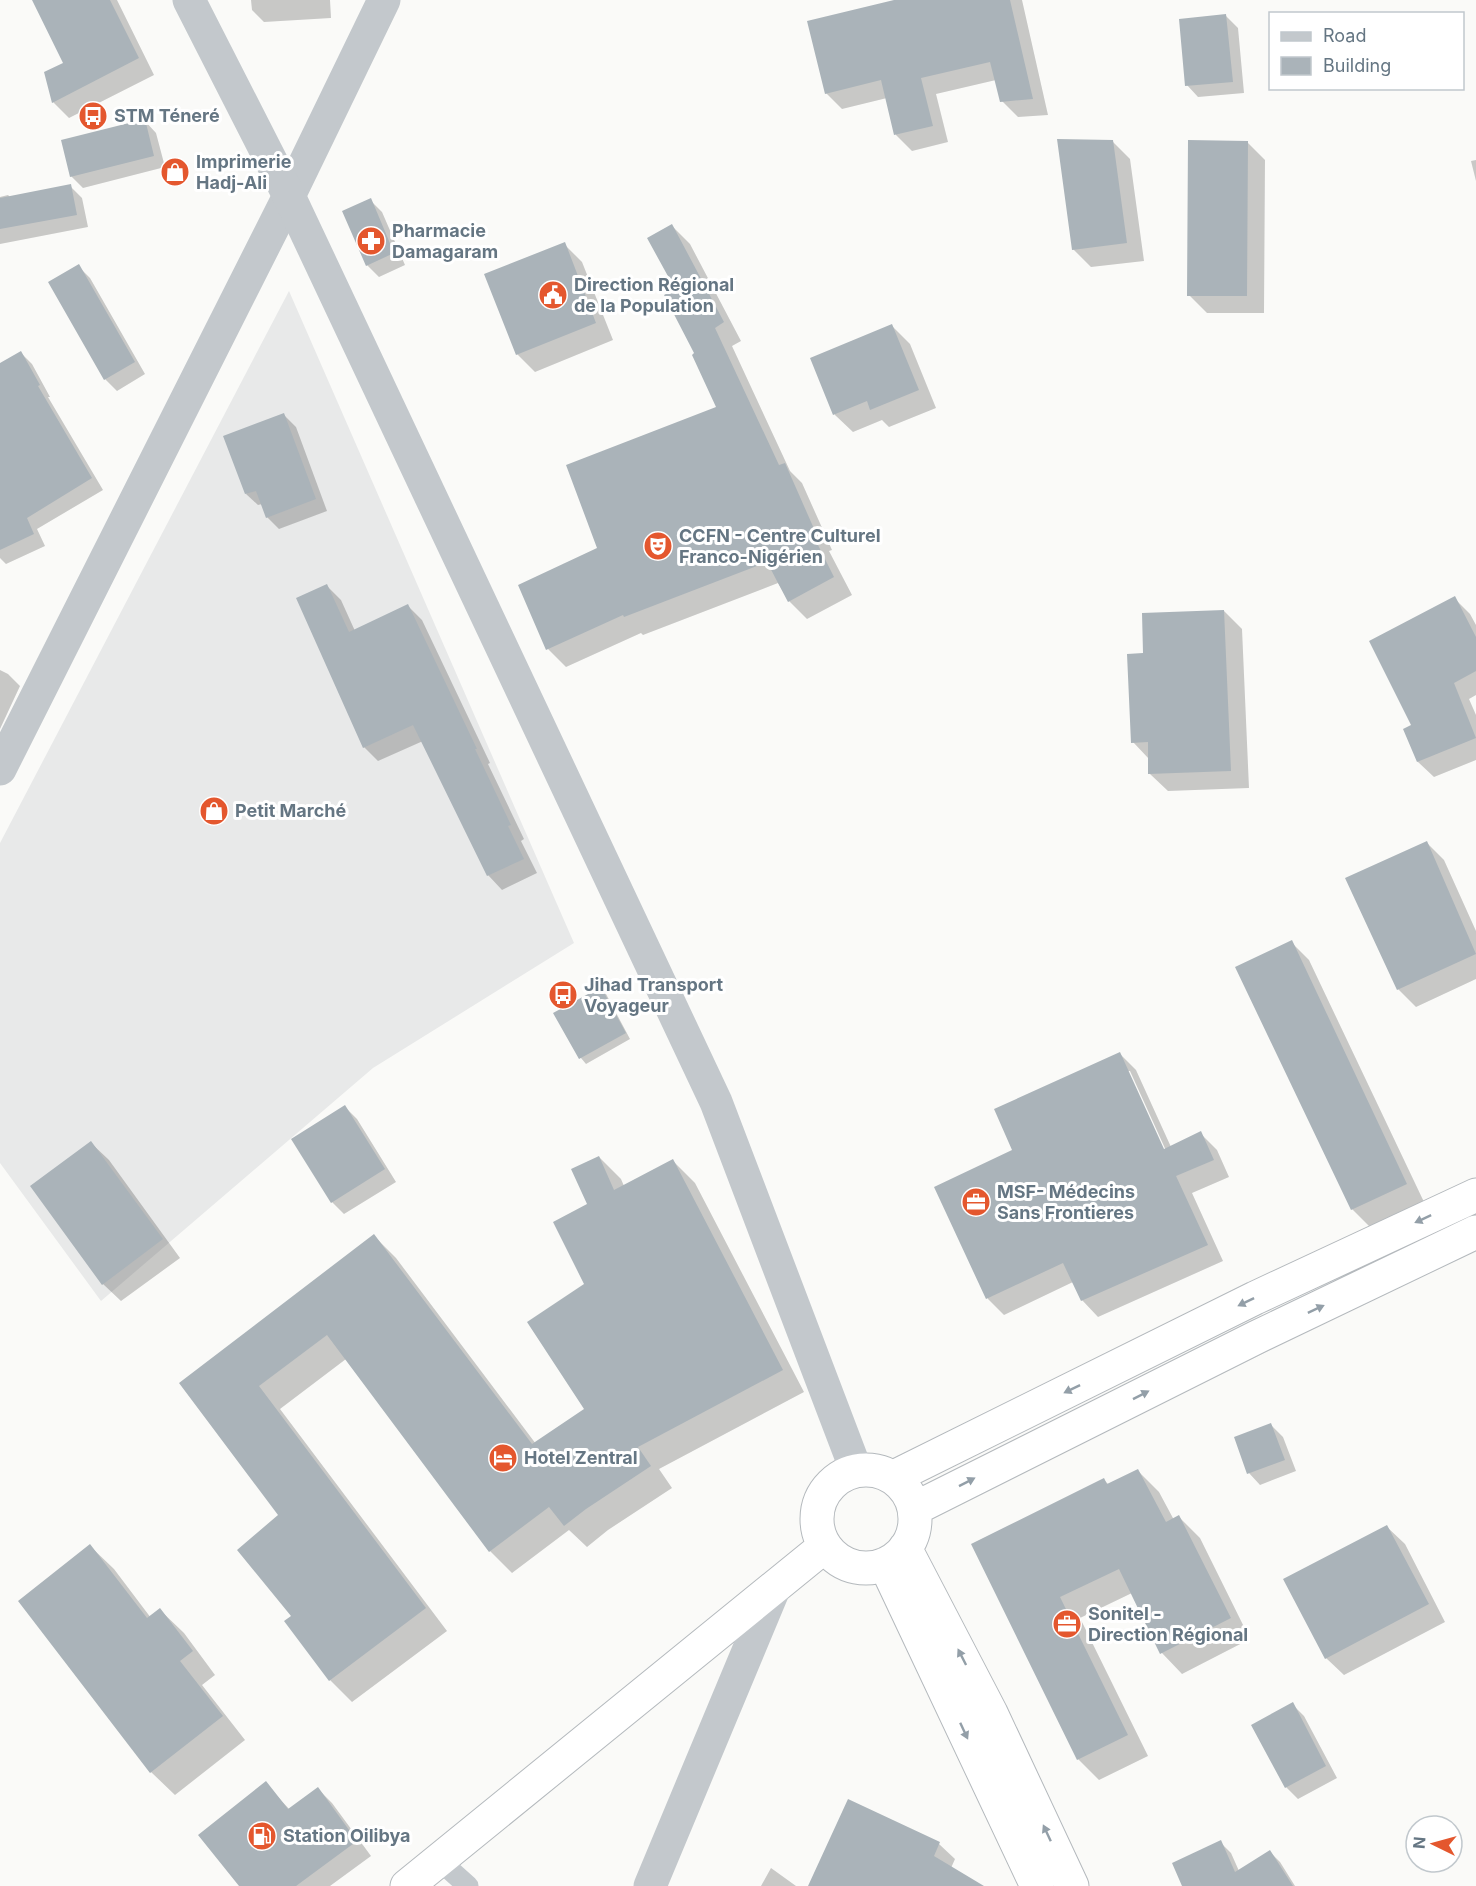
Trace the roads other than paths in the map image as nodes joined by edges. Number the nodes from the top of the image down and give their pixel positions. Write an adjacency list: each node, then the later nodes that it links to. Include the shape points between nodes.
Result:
1 (189, 0): 3 (street)
2 (384, 0): 3 (street)
3 (289, 196): 4 (street); 7 (street, via 716,1102)
4 (0, 769)
5 (1476, 1195): 8 (highway, one-way to 8, via 1255,1298)
6 (1476, 1232): 9 (highway, one-way to 6)
7 (856, 1470): 8 (highway, via 876,1470); 10 (highway, via 841,1476 820,1500 816,1515)
8 (894, 1477): 9 (highway, via 907,1491)
9 (914, 1509): 11 (highway, via 912,1536)
10 (825, 1546): 11 (highway, via 845,1564 865,1568); 12 (highway)
11 (895, 1556): 17 (highway, one-way to 17); 18 (highway, one-way to 11, via 991,1713)
12 (774, 1589): 13 (highway); 16 (street)
13 (439, 1860): 14 (highway); 15 (lane)
14 (407, 1886)
15 (468, 1886)
16 (650, 1886)
17 (1037, 1886)
18 (1072, 1886)

